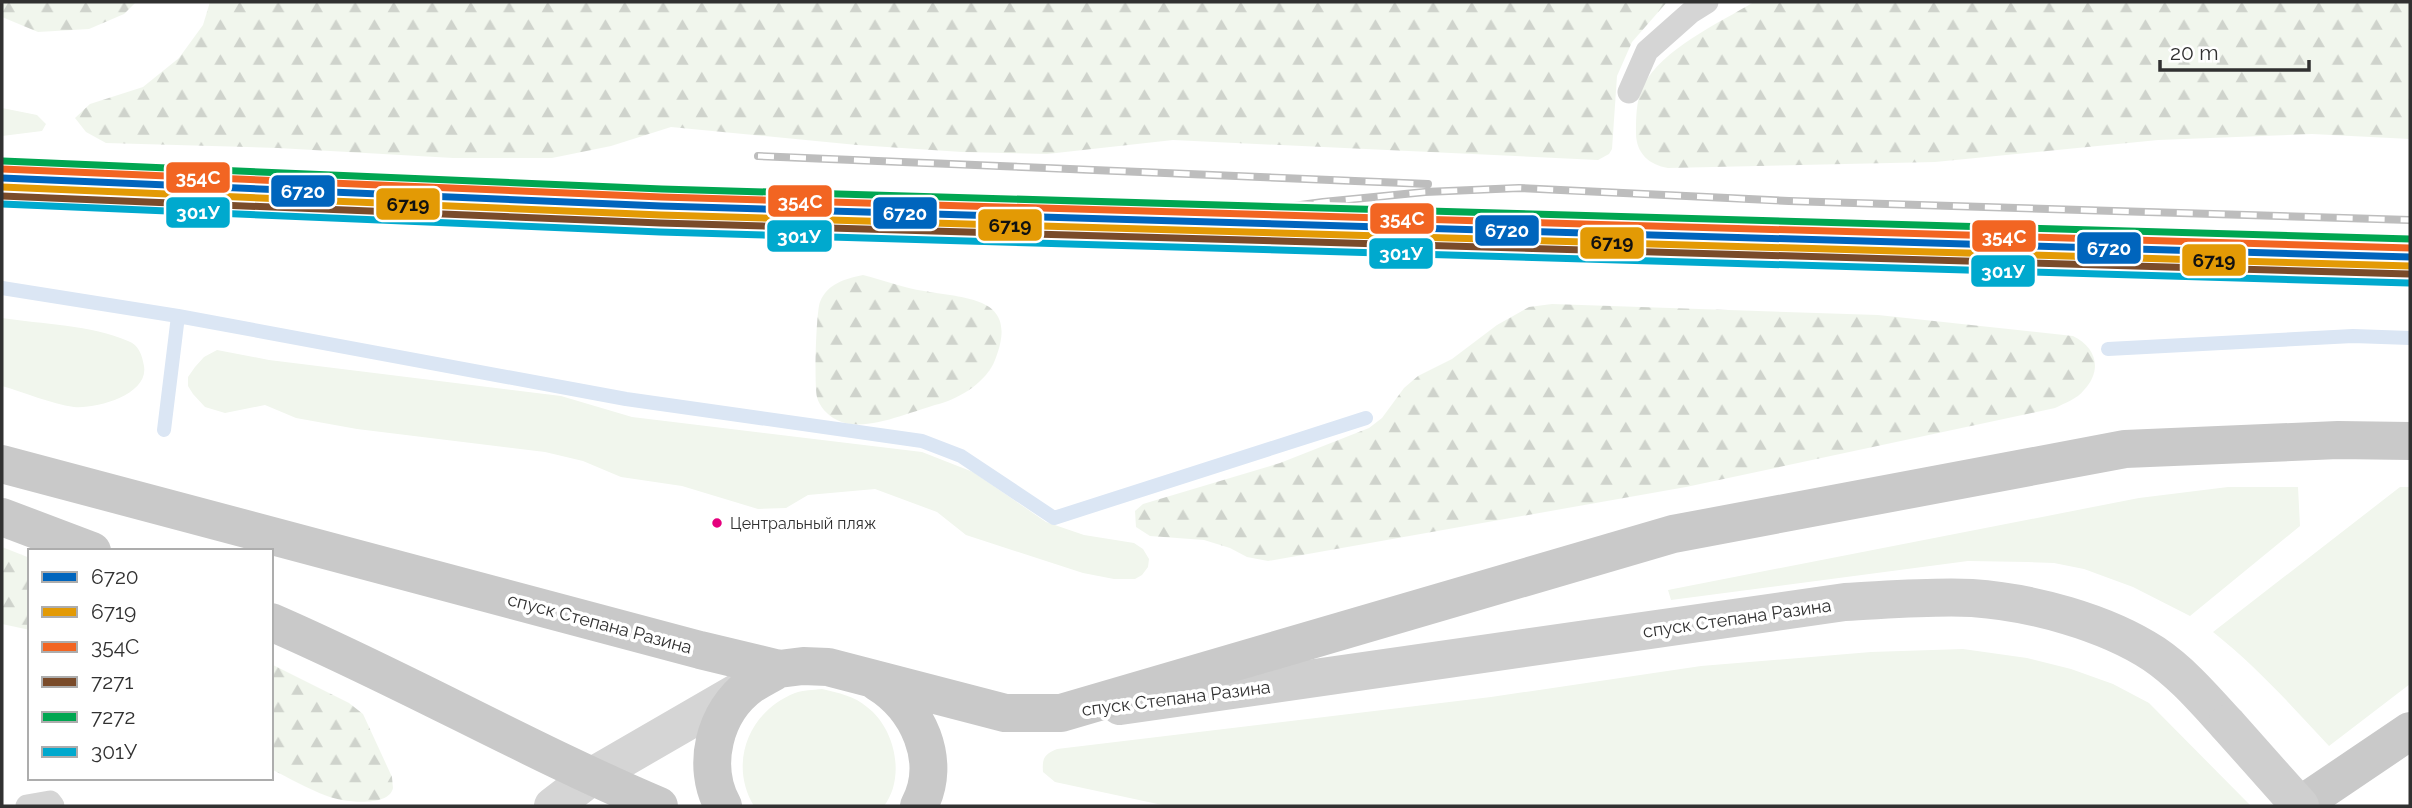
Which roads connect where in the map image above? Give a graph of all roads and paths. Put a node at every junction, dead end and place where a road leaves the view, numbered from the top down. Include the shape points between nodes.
1 (1707, 2) edge
2 (1629, 92) dead end
3 (2410, 442) edge
4 (2, 464) edge
5 (2, 517) edge
6 (87, 549) edge
7 (273, 623) edge
8 (765, 677) junction
9 (869, 677) junction
10 (1061, 713) junction
11 (2410, 731) edge
12 (591, 777) junction
13 (27, 806) edge
14 (52, 806) edge
15 (553, 806) edge
16 (659, 806) edge
17 (723, 806) edge
18 (919, 806) edge
19 (2300, 806) edge

1 - 2 lane via 1647,51
3 - 10 main road via 2338,440 2125,449 1673,534
4 - 8 main road, спуск Степана Разина via 686,646
5 - 6 main road
7 - 12 main road
8 - 9 main road, спуск Степана Разина via 803,666
8 - 12 street
8 - 17 main road via 732,705 719,724 712,772
9 - 10 main road, спуск Степана Разина via 1005,713
9 - 18 main road via 900,699 915,718 925,743 928,771
10 - 19 main road, спуск Степана Разина, bridge via 1192,698 1844,602 1973,598 2046,610 2102,626 2154,654 2187,680
11 - 19 main road
12 - 15 street
12 - 16 main road
13 - 14 lane via 50,802

